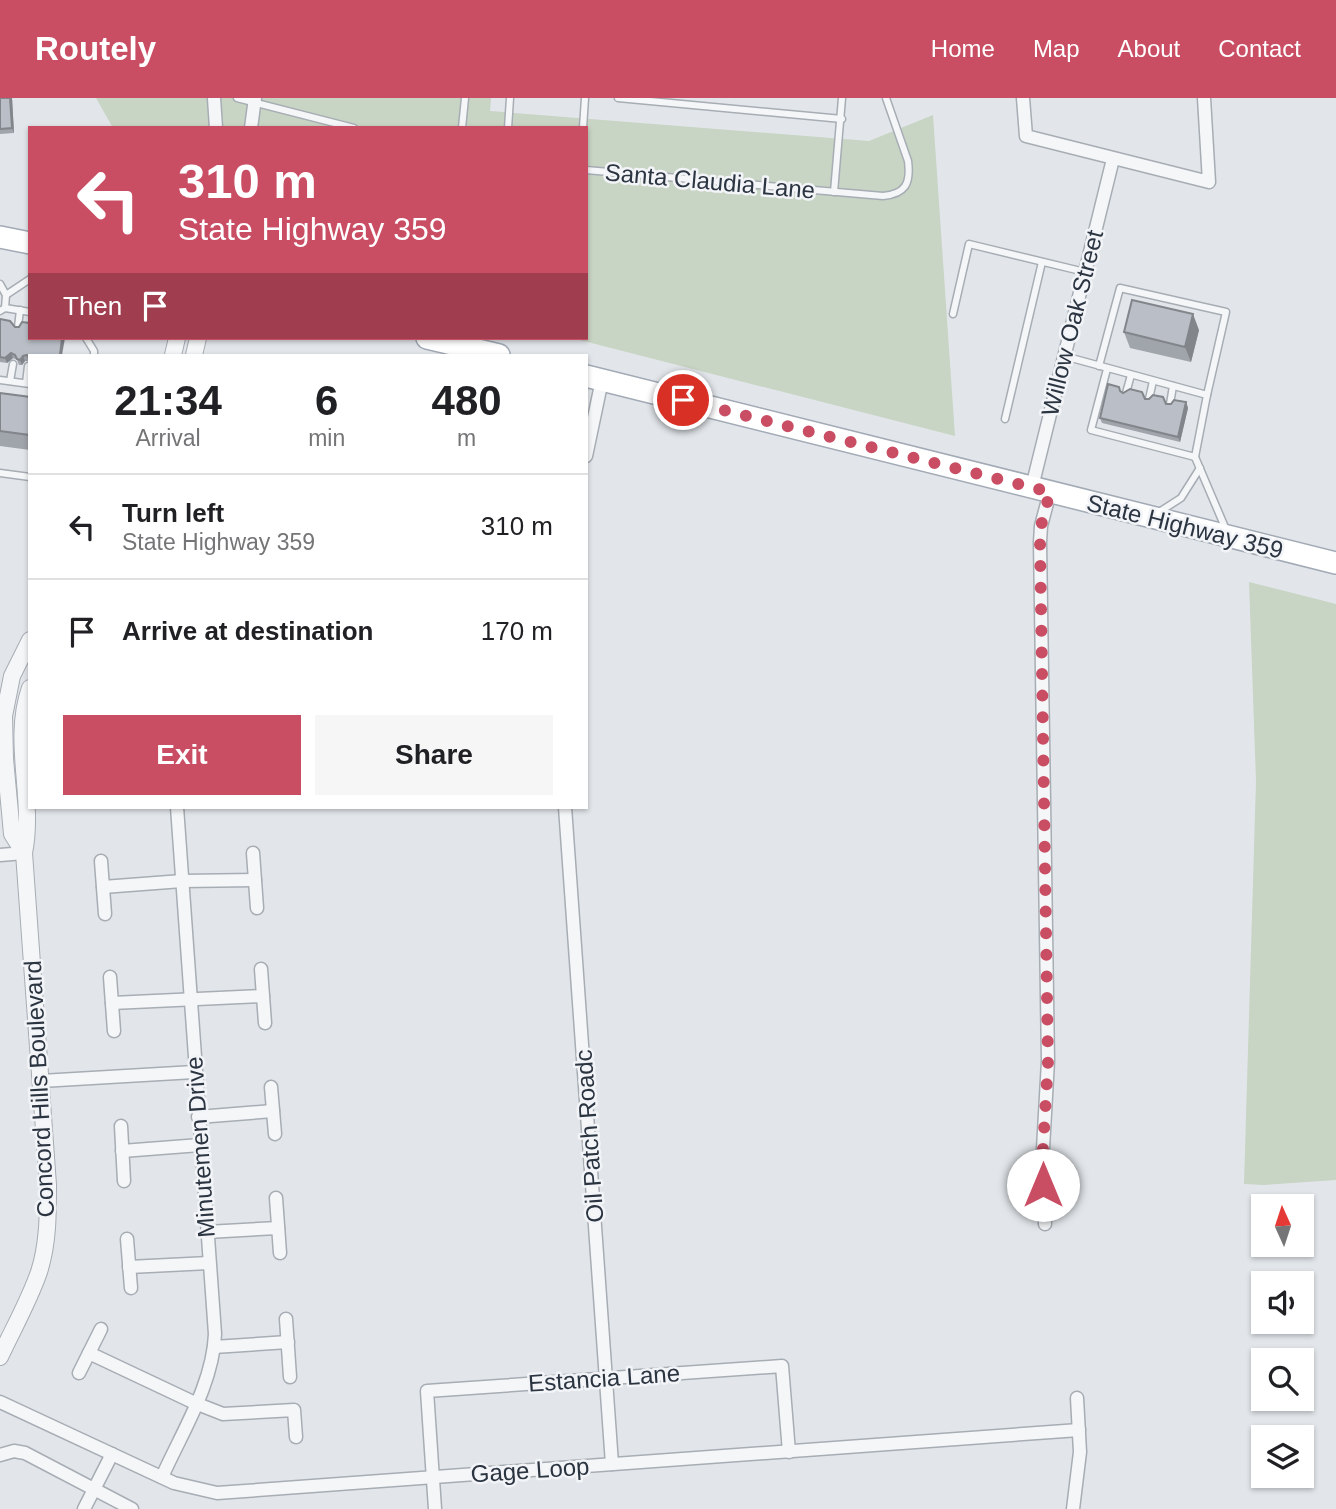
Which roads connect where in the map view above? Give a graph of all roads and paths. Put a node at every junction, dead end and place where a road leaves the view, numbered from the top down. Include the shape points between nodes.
1 (214, 98) edge
2 (237, 98) edge
3 (465, 98) edge
4 (510, 98) edge
5 (585, 98) edge
6 (618, 98) edge
7 (842, 98) edge
8 (886, 98) edge
9 (1023, 98) edge
10 (1204, 98) edge
11 (254, 100) edge
12 (842, 119) junction
13 (216, 126) edge
14 (251, 126) edge
15 (347, 126) edge
16 (462, 126) edge
17 (508, 126) edge
18 (583, 126) edge
19 (1113, 159) junction
20 (588, 170) edge
21 (834, 192) junction
22 (0, 237) edge
23 (28, 243) edge
24 (1042, 262) junction
25 (1085, 272) junction
26 (28, 280) edge
27 (0, 284) edge
28 (6, 295) junction
29 (2, 309) edge
30 (20, 310) junction
31 (28, 312) edge
32 (953, 314) dead end
33 (18, 327) edge
34 (435, 340) edge
35 (495, 354) edge
36 (1064, 356) junction
37 (13, 364) dead end
38 (28, 366) dead end
39 (1103, 368) junction
40 (1130, 375) junction
41 (594, 378) edge
42 (0, 380) edge
43 (10, 381) junction
44 (1153, 381) junction
45 (28, 384) edge
46 (1173, 386) junction
47 (1126, 393) edge
48 (1207, 395) junction
49 (1149, 399) edge
50 (1170, 404) edge
51 (1005, 419) dead end
52 (1119, 428) edge
53 (1142, 433) edge
54 (588, 436) edge
55 (1117, 437) junction
56 (1163, 438) edge
57 (1140, 443) junction
58 (1161, 448) junction
59 (1195, 457) junction
60 (1200, 468) junction
61 (0, 473) edge
62 (28, 477) edge
63 (1041, 489) junction
64 (1151, 517) junction
65 (1229, 537) junction
66 (1336, 563) edge
67 (28, 644) edge
68 (27, 696) edge
69 (3, 699) edge
70 (177, 809) edge
71 (565, 809) edge
72 (24, 853) junction
73 (253, 853) dead end
74 (0, 855) edge
75 (101, 861) dead end
76 (255, 880) junction
77 (182, 881) junction
78 (103, 887) junction
79 (257, 908) dead end
80 (105, 914) dead end
81 (261, 969) dead end
82 (110, 977) dead end
83 (263, 996) junction
84 (190, 1000) junction
85 (112, 1003) junction
86 (265, 1023) dead end
87 (114, 1031) dead end
88 (194, 1072) junction
89 (41, 1081) junction
90 (271, 1087) dead end
91 (274, 1111) junction
92 (198, 1117) junction
93 (121, 1126) dead end
94 (275, 1134) dead end
95 (200, 1145) junction
96 (122, 1152) junction
97 (124, 1181) dead end
98 (276, 1198) dead end
99 (1045, 1224) dead end
100 (278, 1228) junction
101 (207, 1232) junction
102 (127, 1239) dead end
103 (280, 1253) dead end
104 (209, 1263) junction
105 (129, 1267) junction
106 (131, 1288) dead end
107 (286, 1320) dead end
108 (101, 1329) dead end
109 (288, 1342) junction
110 (214, 1347) junction
111 (89, 1353) junction
112 (0, 1357) edge
113 (79, 1373) dead end
114 (290, 1377) dead end
115 (606, 1378) junction
116 (1077, 1398) dead end
117 (0, 1402) edge
118 (195, 1404) junction
119 (1079, 1430) junction
120 (296, 1437) dead end
121 (789, 1451) junction
122 (112, 1454) junction
123 (0, 1455) edge
124 (612, 1464) junction
125 (162, 1477) junction
126 (433, 1477) junction
127 (94, 1488) junction
128 (84, 1509) edge
129 (132, 1509) edge
130 (435, 1509) edge
131 (1073, 1509) edge

1 - 13 street
2 - 11 lane
3 - 16 lane
4 - 17 lane
5 - 18 lane
6 - 12 lane
7 - 12 lane
8 - 21 lane, Santa Claudia Lane via 908,161 904,188 896,195 883,196
9 - 19 street via 1026,136
10 - 19 street via 1209,182
11 - 14 street
11 - 15 lane
12 - 21 lane
19 - 25 street, Willow Oak Street
20 - 21 lane, Santa Claudia Lane
22 - 23 main road
24 - 25 lane
24 - 32 lane via 970,244
24 - 51 lane
25 - 36 street, Willow Oak Street
26 - 28 lane
27 - 28 lane
28 - 29 lane
29 - 30 lane
30 - 31 lane
30 - 33 lane
34 - 35 main road
36 - 39 lane
36 - 63 street, Willow Oak Street
37 - 43 lane
38 - 45 lane
39 - 40 lane
39 - 48 lane via 1120,288 1226,312
39 - 55 lane via 1091,430
40 - 44 lane
40 - 47 lane
41 - 54 street
41 - 63 main road, State Highway 359
42 - 43 lane
43 - 45 lane
44 - 46 lane
44 - 49 lane
46 - 48 lane
46 - 50 lane
48 - 59 lane
52 - 55 lane
53 - 57 lane
55 - 57 lane
56 - 58 lane
57 - 58 lane
58 - 59 lane
59 - 60 lane
60 - 64 lane via 1181,498
60 - 65 lane
61 - 62 lane
63 - 64 main road, State Highway 359
63 - 99 street, Willow Oak Street via 1048,1062 1042,1166
64 - 65 main road, State Highway 359
65 - 66 main road, State Highway 359
67 - 69 street, Concord Hills Boulevard
68 - 69 street
68 - 72 street, Concord Hills Boulevard via 22,725 28,832
69 - 72 street, Concord Hills Boulevard via 12,834
70 - 77 street, Minutemen Drive
71 - 115 street, Oil Patch Roadc
72 - 74 street
72 - 89 street, Concord Hills Boulevard
73 - 76 street
75 - 78 street
76 - 77 street
76 - 79 street
77 - 78 street
77 - 84 street, Minutemen Drive
78 - 80 street
81 - 83 street
82 - 85 street
83 - 84 street
83 - 86 street
84 - 85 street
84 - 88 street, Minutemen Drive
85 - 87 street
88 - 89 street
88 - 92 street, Minutemen Drive
89 - 112 street, Concord Hills Boulevard via 48,1185 45,1246 38,1274
90 - 91 street
91 - 92 street
91 - 94 street
92 - 95 street, Minutemen Drive
93 - 96 street
95 - 96 street
95 - 101 street, Minutemen Drive
96 - 97 street
98 - 100 street
100 - 101 street
100 - 103 street
101 - 104 street, Minutemen Drive
102 - 105 street
104 - 105 street
104 - 110 street, Minutemen Drive
105 - 106 street
107 - 109 street
108 - 111 street
109 - 110 street
109 - 114 street
110 - 118 street, Minutemen Drive
111 - 113 street
111 - 118 street
115 - 121 street, Estancia Lane via 782,1366
115 - 124 street, Oil Patch Roadc
115 - 126 street, Estancia Lane via 428,1391
116 - 119 street
117 - 122 street, Gage Loop
118 - 120 street via 223,1413 293,1410
118 - 125 street, Minutemen Drive
119 - 121 street, Gage Loop
119 - 131 street
121 - 124 street, Gage Loop
122 - 125 street, Gage Loop
122 - 127 street
123 - 127 street via 25,1453
124 - 126 street, Gage Loop
125 - 126 street, Gage Loop via 217,1493
126 - 130 street
127 - 128 street
127 - 129 street

